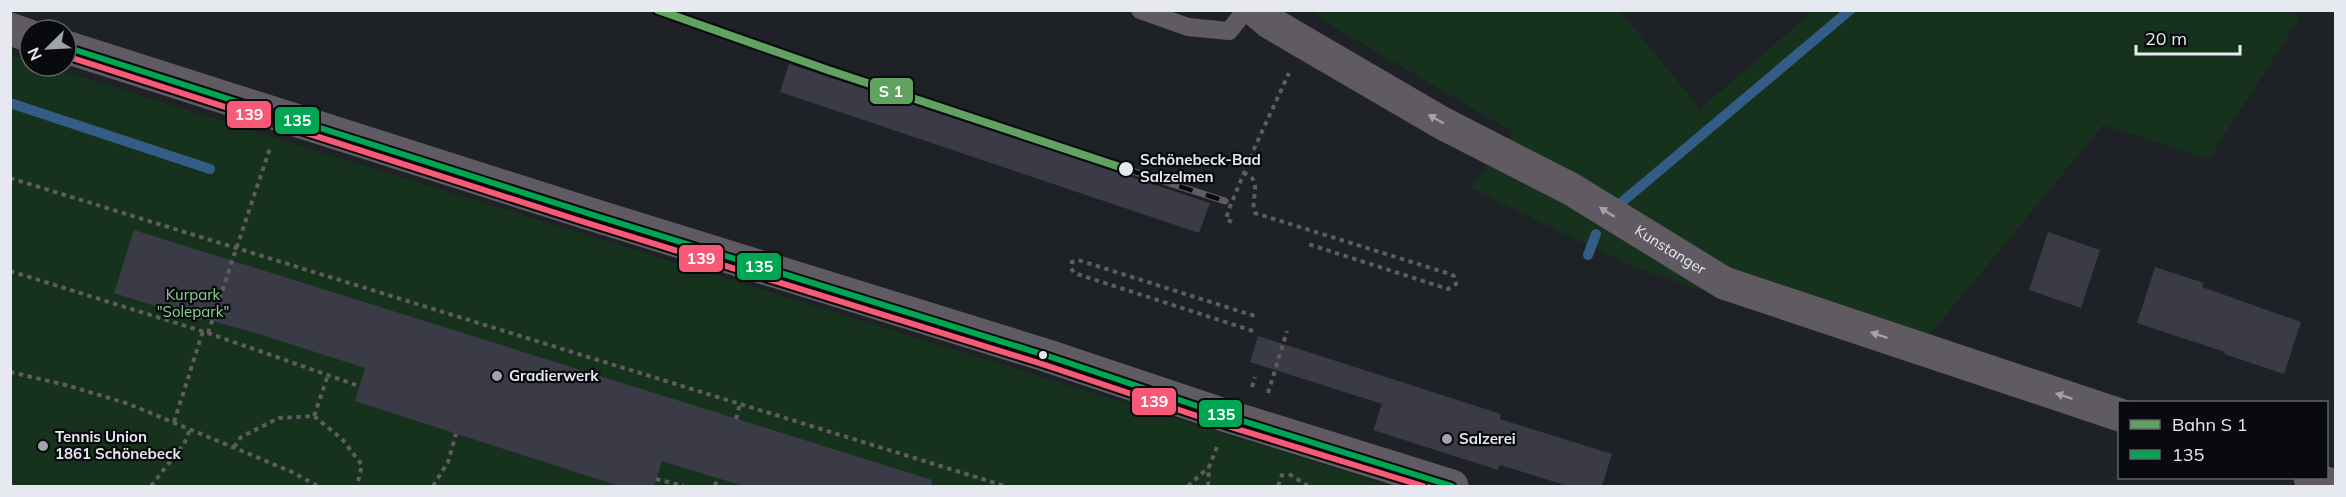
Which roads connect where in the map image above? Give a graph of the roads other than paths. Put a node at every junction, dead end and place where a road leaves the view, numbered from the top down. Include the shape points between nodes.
1 (1140, 10) edge
2 (1246, 10) edge
3 (1255, 10) edge
4 (78, 51) edge
5 (2118, 414) edge
6 (2316, 479) edge
7 (1452, 486) edge
8 (2336, 486) edge

1 - 2 lane via 1188,27 1229,31
5 -> 3 street, Kunstanger via 1724,283 1571,189 1442,123 1269,22
4 - 7 street
6 - 8 street

